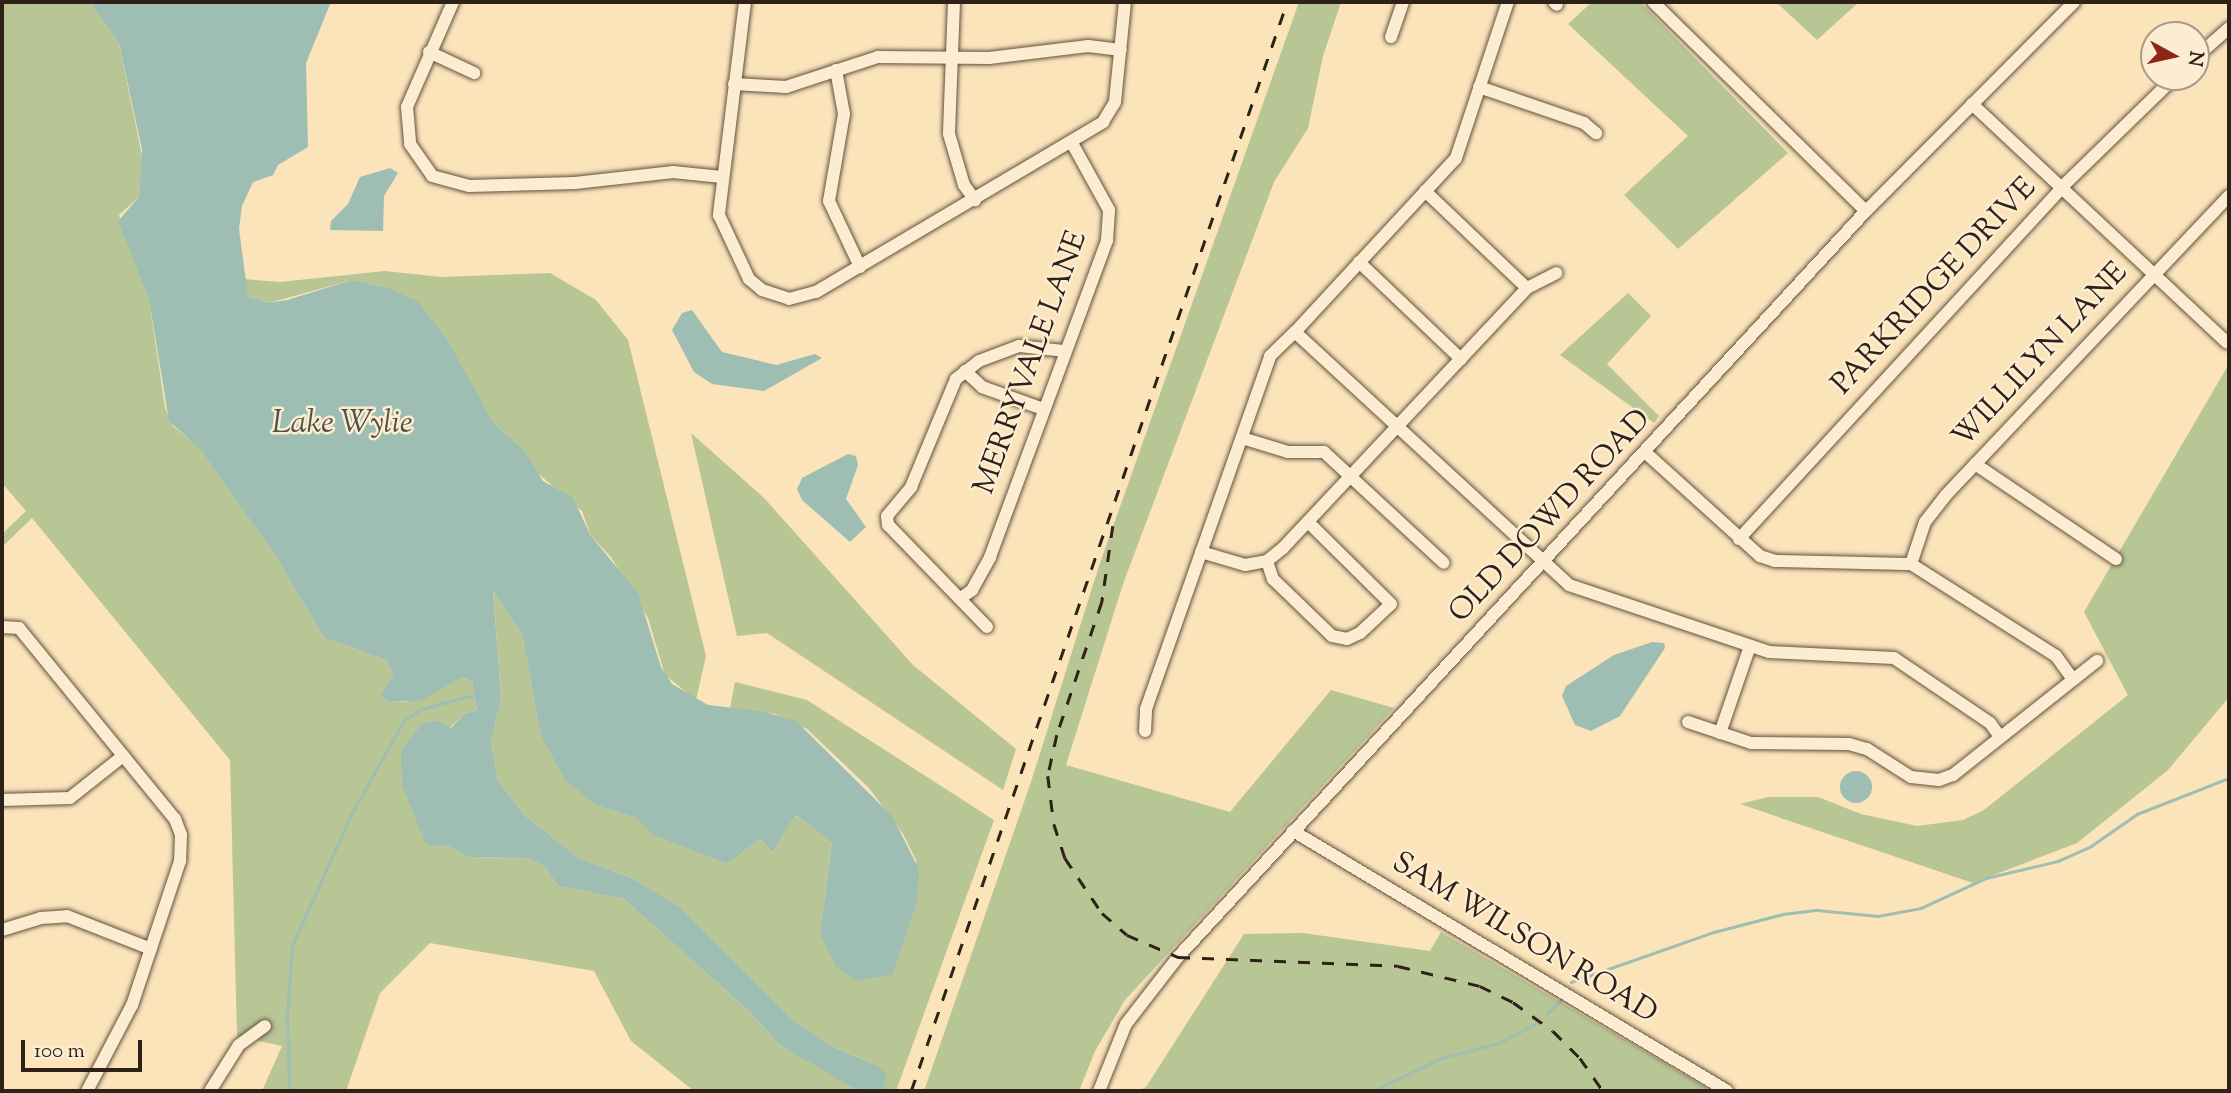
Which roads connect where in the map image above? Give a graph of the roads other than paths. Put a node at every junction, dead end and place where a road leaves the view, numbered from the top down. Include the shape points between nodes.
1 (453, 2) edge
2 (745, 2) edge
3 (954, 2) edge
4 (1125, 2) edge
5 (1403, 2) edge
6 (1653, 2) edge
7 (2074, 2) edge
8 (1504, 3) edge
9 (2229, 28) edge
10 (1391, 37) dead end
11 (2210, 45) edge
12 (1121, 50) junction
13 (429, 52) junction
14 (953, 58) junction
15 (836, 69) junction
16 (474, 73) dead end
17 (734, 84) junction
18 (1479, 87) junction
19 (2161, 91) edge
20 (1972, 104) junction
21 (1597, 133) dead end
22 (1072, 144) junction
23 (722, 177) junction
24 (2061, 188) junction
25 (1425, 191) junction
26 (2229, 196) edge
27 (975, 200) junction
28 (1866, 211) junction
29 (1359, 262) junction
30 (860, 267) junction
31 (1556, 273) dead end
32 (2153, 274) junction
33 (1527, 288) junction
34 (1295, 332) junction
35 (2227, 344) dead end
36 (1063, 351) junction
37 (1461, 359) junction
38 (965, 371) junction
39 (1043, 409) junction
40 (1396, 429) junction
41 (1242, 438) junction
42 (1646, 453) junction
43 (1975, 464) junction
44 (1351, 476) junction
45 (1308, 522) junction
46 (1739, 539) junction
47 (1202, 552) junction
48 (2116, 559) dead end
49 (1267, 561) junction
50 (1444, 563) dead end
51 (1542, 564) junction
52 (1911, 564) junction
53 (961, 598) junction
54 (2, 627) edge
55 (987, 627) dead end
56 (1750, 646) junction
57 (2097, 661) dead end
58 (2073, 679) junction
59 (1688, 722) dead end
60 (1145, 731) dead end
61 (1720, 733) junction
62 (2000, 737) junction
63 (123, 756) junction
64 (2, 800) edge
65 (1293, 831) junction
66 (2, 930) edge
67 (151, 949) junction
68 (265, 1026) dead end
69 (87, 1091) edge
70 (210, 1091) edge
71 (1099, 1091) edge
72 (1727, 1091) edge

1 - 13 street
2 - 17 street
3 - 14 street
4 - 12 street
5 - 10 street
6 - 28 street
7 - 20 street, OLD DOWD ROAD
8 - 18 street
9 - 11 street
12 - 14 street via 1088,46
12 - 22 street via 1112,110 1097,128
13 - 16 street
13 - 23 street via 409,98 408,131 419,163 441,181 470,186 575,183 673,172
14 - 15 street via 878,57
14 - 27 street via 949,134 964,185
15 - 17 street via 786,87
15 - 30 street via 844,114 829,201
17 - 23 street
18 - 21 street via 1584,123
18 - 25 street via 1456,158
19 - 24 street, PARKRIDGE DRIVE
20 - 24 street
20 - 28 street, OLD DOWD ROAD
22 - 27 street
22 - 36 street, MERRYVALE LANE via 1099,189 1111,223
23 - 30 street via 722,224 743,271 762,290 789,299 806,296
24 - 32 street
24 - 46 street, PARKRIDGE DRIVE
25 - 29 street
25 - 33 street
26 - 32 street, WILLILYN LANE
27 - 30 street
28 - 42 street, OLD DOWD ROAD
29 - 34 street
29 - 37 street
31 - 33 street
32 - 35 street
32 - 43 street, WILLILYN LANE
33 - 37 street
34 - 40 street
34 - 41 street via 1270,356
36 - 38 street via 1019,346
36 - 39 street, MERRYVALE LANE
37 - 40 street
38 - 39 street via 982,387
38 - 53 street via 947,391 911,487 887,516 888,526
39 - 53 street, MERRYVALE LANE via 982,575
40 - 44 street
40 - 51 street
41 - 44 street via 1287,452 1324,452
41 - 47 street
42 - 46 street
42 - 51 street, OLD DOWD ROAD
43 - 48 street
43 - 52 street, WILLILYN LANE via 1925,522
44 - 45 street
44 - 50 street
45 - 49 street
45 - 49 street via 1391,604 1346,639 1332,636 1273,579
46 - 52 street via 1760,556 1775,561
47 - 49 street via 1245,565
47 - 60 street via 1146,709
51 - 56 street via 1569,584
51 - 65 street, OLD DOWD ROAD
52 - 58 street via 2056,656
53 - 55 street
54 - 63 street via 19,628
56 - 61 street
56 - 62 street via 1779,653 1894,658 1990,723
57 - 58 street
58 - 62 street
59 - 61 street
61 - 62 street via 1751,743 1849,744 1926,781 1953,775
63 - 64 street via 70,798
63 - 67 street via 175,819 183,843
65 - 71 street, OLD DOWD ROAD via 1140,1003 1119,1039
65 - 72 street, SAM WILSON ROAD
66 - 67 street via 41,918 67,916
67 - 69 street via 125,1022
68 - 70 street via 239,1045

